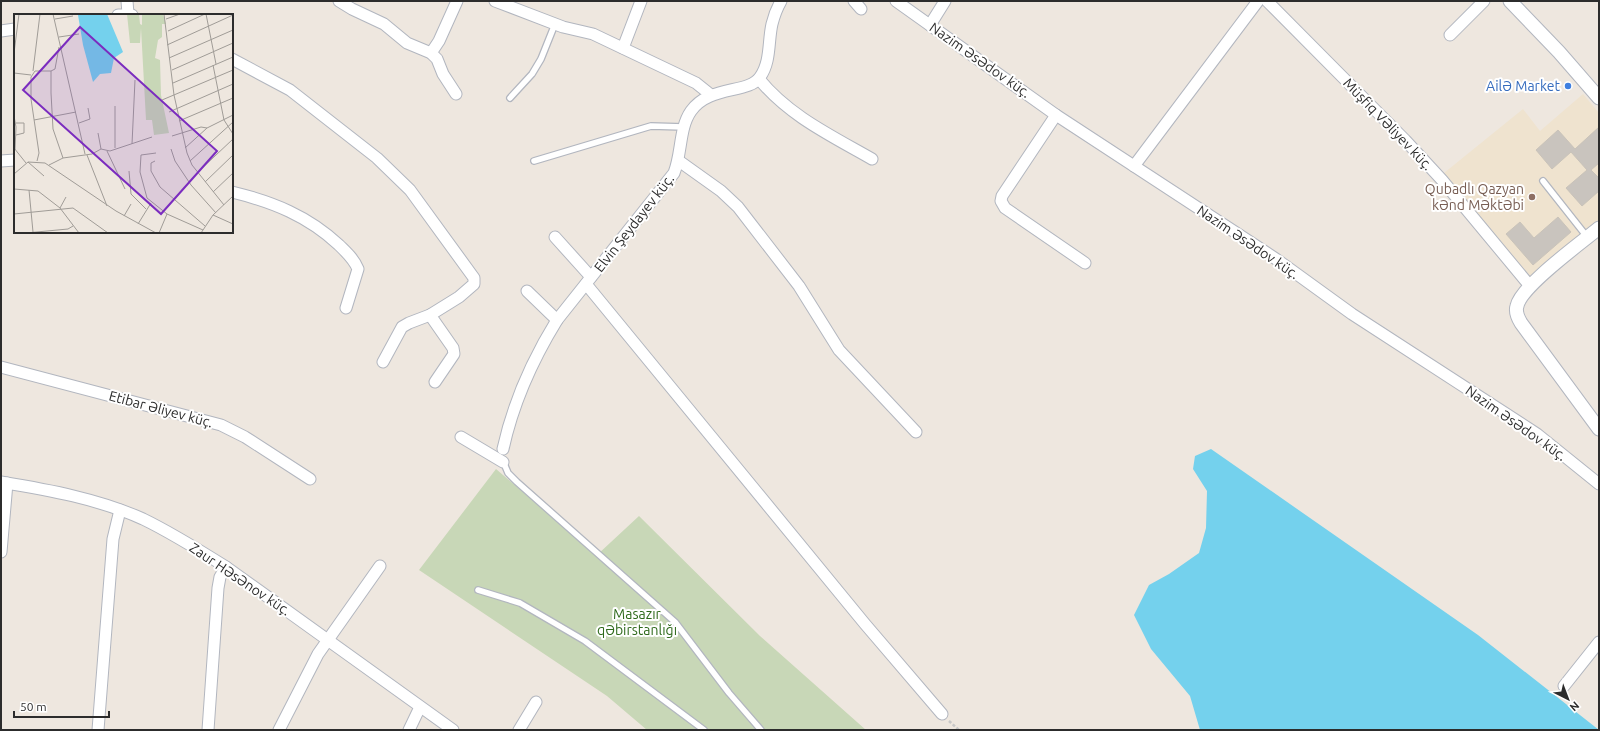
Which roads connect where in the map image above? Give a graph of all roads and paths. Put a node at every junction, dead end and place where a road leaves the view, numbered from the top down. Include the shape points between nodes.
1 (127, 1) edge
2 (339, 1) edge
3 (457, 1) edge
4 (495, 1) edge
5 (641, 1) edge
6 (781, 1) edge
7 (896, 1) edge
8 (945, 1) edge
9 (1258, 1) edge
10 (1267, 1) edge
11 (1484, 1) edge
12 (1510, 1) edge
13 (126, 14) edge
14 (555, 24) junction
15 (930, 25) junction
16 (14, 29) edge
17 (1, 31) edge
18 (1450, 35) dead end
19 (623, 48) junction
20 (430, 53) junction
21 (233, 60) edge
22 (759, 79) junction
23 (456, 94) dead end
24 (711, 95) junction
25 (510, 98) dead end
26 (1599, 98) edge
27 (1056, 115) junction
28 (684, 127) junction
29 (872, 159) dead end
30 (14, 160) edge
31 (1, 161) edge
32 (534, 161) dead end
33 (678, 161) junction
34 (1134, 166) junction
35 (1543, 181) dead end
36 (233, 192) edge
37 (1599, 228) edge
38 (556, 236) dead end
39 (1588, 238) junction
40 (1085, 263) dead end
41 (588, 281) junction
42 (1530, 286) junction
43 (527, 290) dead end
44 (346, 308) dead end
45 (430, 315) junction
46 (557, 320) junction
47 (383, 362) dead end
48 (1, 367) edge
49 (436, 382) dead end
50 (1599, 429) edge
51 (916, 432) dead end
52 (461, 437) dead end
53 (503, 449) joint
54 (503, 462) junction
55 (310, 479) dead end
56 (4, 482) edge
57 (1599, 484) edge
58 (120, 510) junction
59 (1, 552) edge
60 (380, 566) dead end
61 (226, 567) junction
62 (478, 590) dead end
63 (327, 640) junction
64 (1599, 642) edge
65 (1564, 686) dead end
66 (536, 702) dead end
67 (420, 707) junction
68 (942, 714) dead end
69 (98, 730) edge
70 (208, 730) edge
71 (279, 730) edge
72 (409, 730) edge
73 (453, 730) edge
74 (519, 730) edge
75 (704, 730) edge
76 (762, 730) edge

1 - 13 street
2 - 20 street via 352,10 384,24 407,43
3 - 20 street via 439,41
4 - 14 street
5 - 19 street
6 - 22 street via 772,24 768,57
7 - 15 street, Nazim Əsədov küç.
8 - 15 street
9 - 34 street
10 - 42 street, Müşfiq Vəliyev küç. via 1442,180
11 - 18 street
12 - 26 street
14 - 19 street via 593,34
14 - 25 lane via 532,74
15 - 27 street, Nazim Əsədov küç.
16 - 17 street
19 - 24 street via 696,83
20 - 23 street via 437,59
21 - 45 street via 306,101 377,158 410,190 474,278 474,284 469,289
22 - 24 street, Elvin Şeydayev küç. via 751,85
22 - 29 street via 771,94 802,118
24 - 28 street, Elvin Şeydayev küç. via 691,110
27 - 34 street, Nazim Əsədov küç.
27 - 40 street via 1001,201 1005,208
28 - 32 lane via 651,126
28 - 33 street, Elvin Şeydayev küç.
30 - 31 street
33 - 41 street, Elvin Şeydayev küç. via 667,183
33 - 51 street via 738,207 799,286 839,350
34 - 57 street, Nazim Əsədov küç. via 1276,259 1352,314 1537,434
35 - 39 lane
36 - 44 street via 254,197 314,224 355,260 358,269
37 - 39 street
38 - 41 street
39 - 42 street
41 - 46 street, Elvin Şeydayev küç.
41 - 68 street via 865,624
42 - 50 street via 1517,304 1518,317
43 - 46 street
45 - 47 street via 402,327
45 - 49 street via 453,348 454,354
46 - 53 street, Elvin Şeydayev küç. via 525,380
48 - 55 street, Etibar Əliyev küç. via 221,425
52 - 54 street
53 - 54 lane
54 - 76 lane via 508,473 517,482 675,622 729,693
56 - 58 street, Zaur Həsənov küç. via 81,498
56 - 59 street
58 - 61 street, Zaur Həsənov küç. via 163,530
58 - 69 street via 114,539
60 - 63 street
61 - 63 street, Zaur Həsənov küç.
61 - 70 street via 220,577 218,588
62 - 75 lane via 520,603 585,640
63 - 67 street, Zaur Həsənov küç.
63 - 71 street
64 - 65 street
66 - 74 street
67 - 72 street
67 - 73 street, Zaur Həsənov küç.

